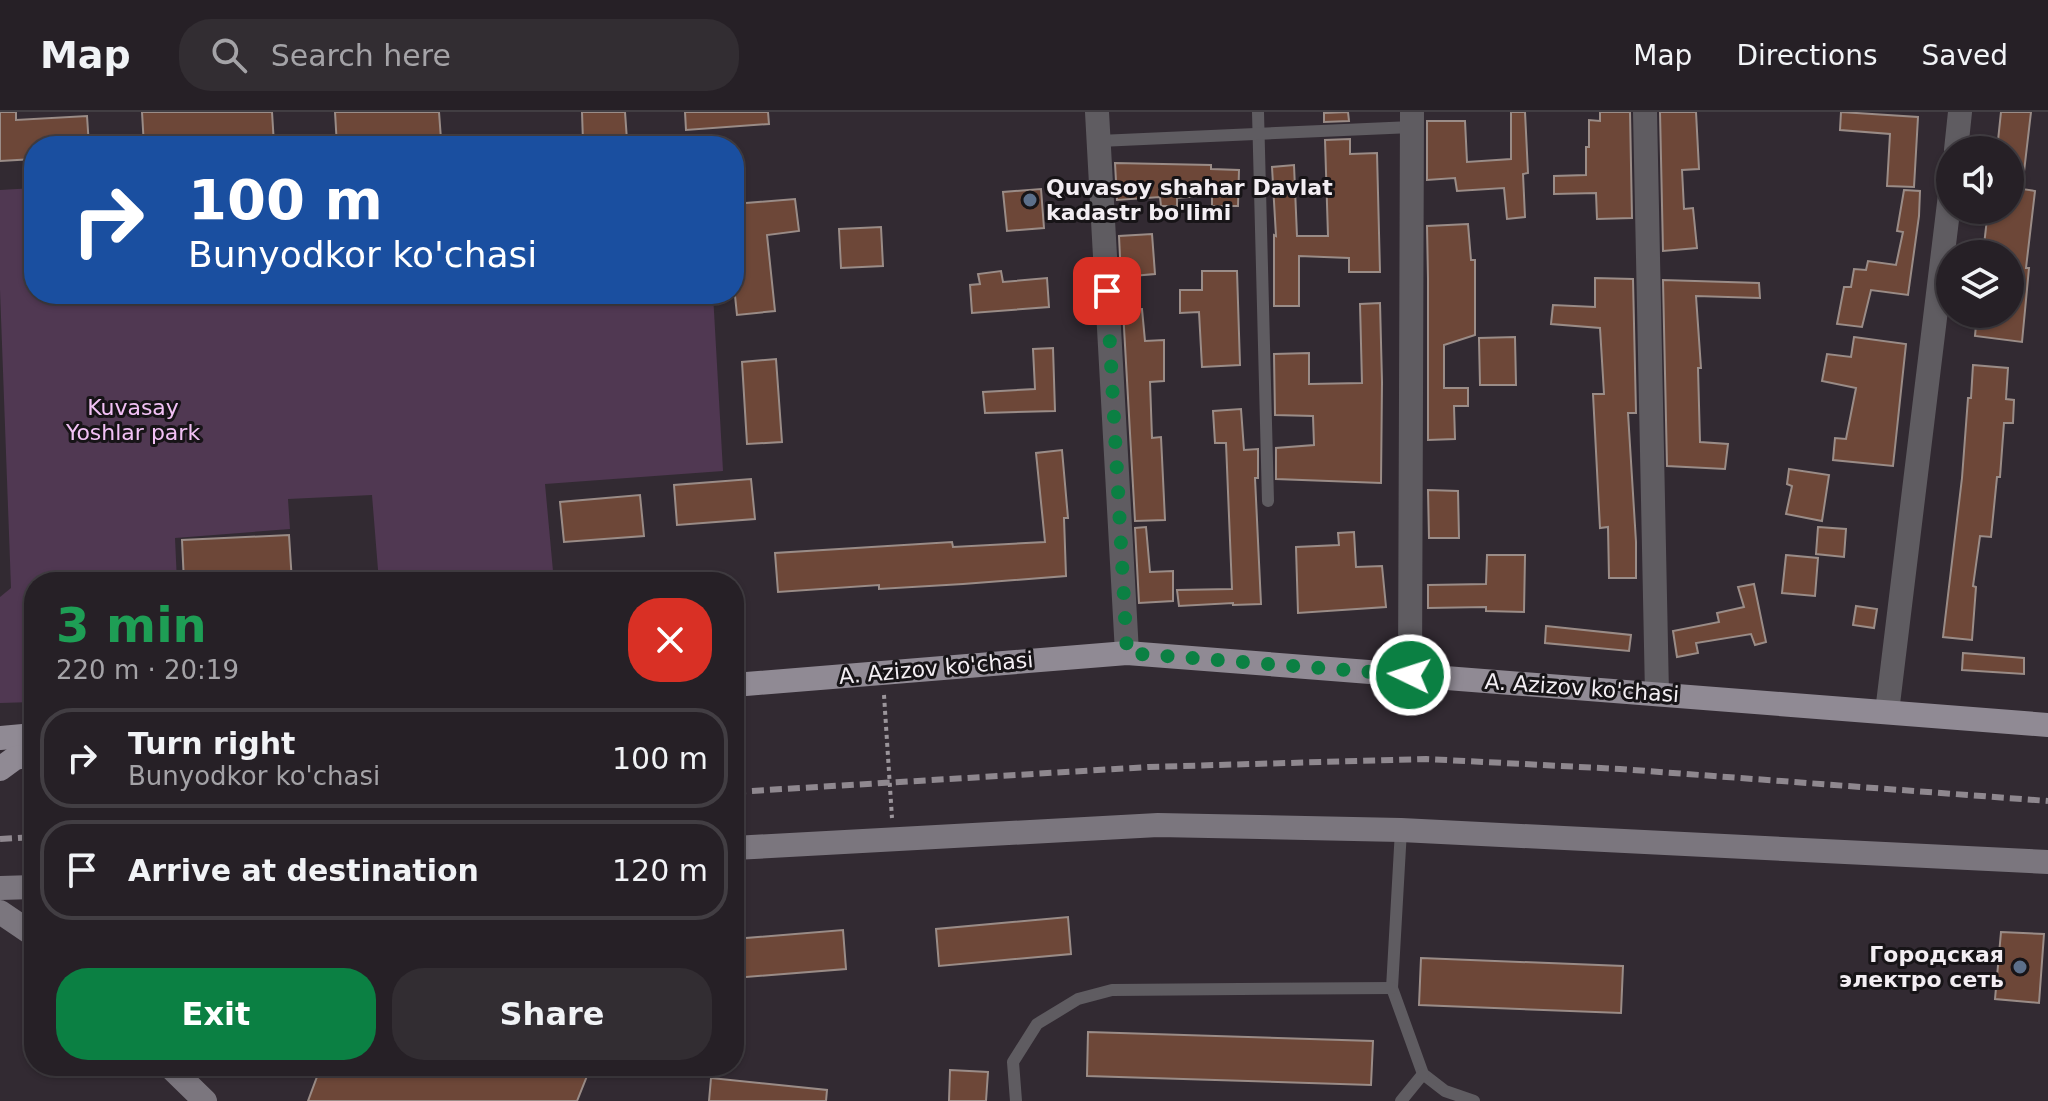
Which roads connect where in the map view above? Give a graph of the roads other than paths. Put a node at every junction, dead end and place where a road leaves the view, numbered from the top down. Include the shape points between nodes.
1 (1097, 112) edge
2 (1258, 112) edge
3 (1645, 112) edge
4 (1960, 112) edge
5 (1412, 119) edge
6 (1257, 133) junction
7 (1957, 136) edge
8 (1099, 141) junction
9 (1946, 224) edge
10 (1268, 501) dead end
11 (1127, 653) junction
12 (1410, 675) junction
13 (744, 684) edge
14 (1657, 694) junction
15 (1887, 712) junction
16 (2048, 725) edge
17 (24, 736) edge
18 (0, 738) edge
19 (24, 757) edge
20 (0, 769) edge
21 (1401, 830) junction
22 (744, 848) edge
23 (2048, 862) edge
24 (24, 887) edge
25 (0, 888) edge
26 (0, 912) edge
27 (24, 928) edge
28 (1392, 988) junction
29 (1423, 1074) junction
30 (179, 1076) edge
31 (205, 1101) edge
32 (1016, 1101) edge
33 (1401, 1101) edge
34 (1474, 1101) edge

1 - 8 street
2 - 6 lane
3 - 14 street
4 - 7 street
5 - 6 lane
5 - 12 street
6 - 8 lane
6 - 10 lane
8 - 11 street
9 - 15 street
11 - 12 main road, A. Azizov ko'chasi
11 - 13 main road, A. Azizov ko'chasi
12 - 14 main road, A. Azizov ko'chasi
14 - 15 main road, A. Azizov ko'chasi
15 - 16 main road, A. Azizov ko'chasi
17 - 18 main road
19 - 20 main road
21 - 22 street via 1158,825
21 - 23 street
21 - 28 lane
24 - 25 street
26 - 27 street
28 - 29 lane
28 - 32 lane via 1112,990 1078,999 1037,1024 1013,1062
29 - 33 lane
29 - 34 lane via 1445,1091
30 - 31 street

